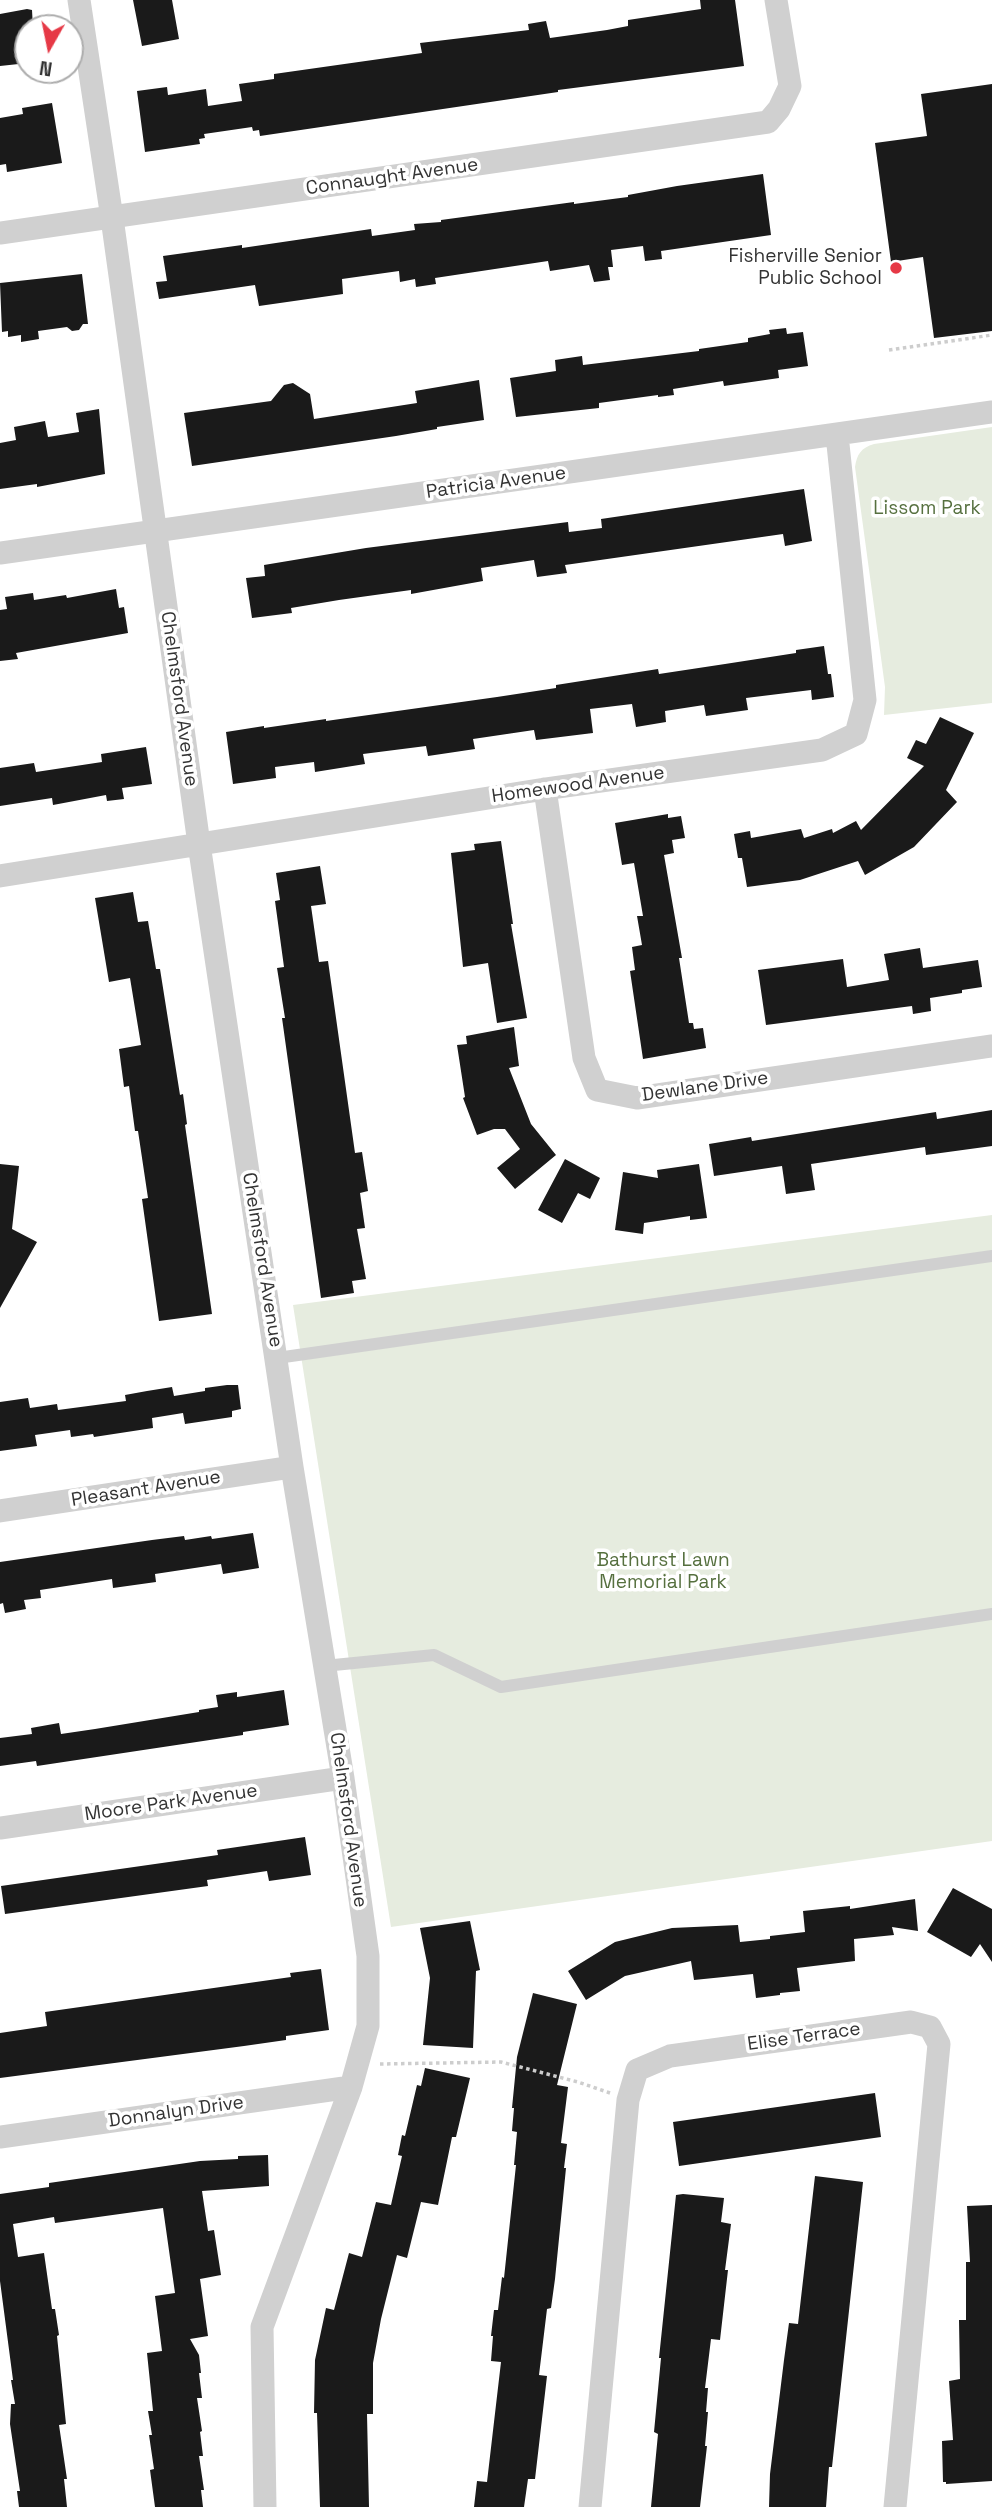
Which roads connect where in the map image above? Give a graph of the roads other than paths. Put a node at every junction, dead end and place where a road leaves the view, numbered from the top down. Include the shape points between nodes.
1 (79, 0) edge
2 (776, 0) edge
3 (112, 218) junction
4 (0, 233) edge
5 (992, 412) edge
6 (837, 435) junction
7 (157, 530) junction
8 (0, 553) edge
9 (545, 789) junction
10 (199, 844) junction
11 (0, 876) edge
12 (992, 1046) edge
13 (992, 1256) edge
14 (277, 1358) junction
15 (292, 1467) junction
16 (0, 1511) edge
17 (992, 1614) edge
18 (324, 1666) junction
19 (343, 1778) junction
20 (0, 1828) edge
21 (354, 2076) junction
22 (0, 2137) edge
23 (265, 2507) edge
24 (590, 2507) edge
25 (895, 2507) edge

1 - 3 street, Chelmsford Avenue
2 - 3 street, Connaught Avenue via 790,86 768,122
3 - 4 street, Connaught Avenue
3 - 7 street, Chelmsford Avenue
5 - 6 street, Patricia Avenue
6 - 7 street, Patricia Avenue
6 - 9 street, Homewood Avenue via 865,699 856,734 822,750
7 - 8 street, Patricia Avenue
7 - 10 street, Chelmsford Avenue
9 - 10 street, Homewood Avenue
9 - 12 street, Dewlane Drive via 584,1059 597,1090 637,1098
10 - 11 street, Homewood Avenue
10 - 14 street, Chelmsford Avenue
13 - 14 lane
14 - 15 street, Chelmsford Avenue
15 - 16 street, Pleasant Avenue
15 - 18 street, Chelmsford Avenue
17 - 18 lane via 501,1687 434,1655
18 - 19 street, Chelmsford Avenue
19 - 20 street, Moore Park Avenue
19 - 21 street, Chelmsford Avenue via 368,1956 368,2026
21 - 22 street, Donnalyn Drive
21 - 23 street, Chelmsford Avenue via 262,2328
24 - 25 street, Elise Terrace via 628,2100 637,2070 670,2056 911,2022 930,2027 939,2044

